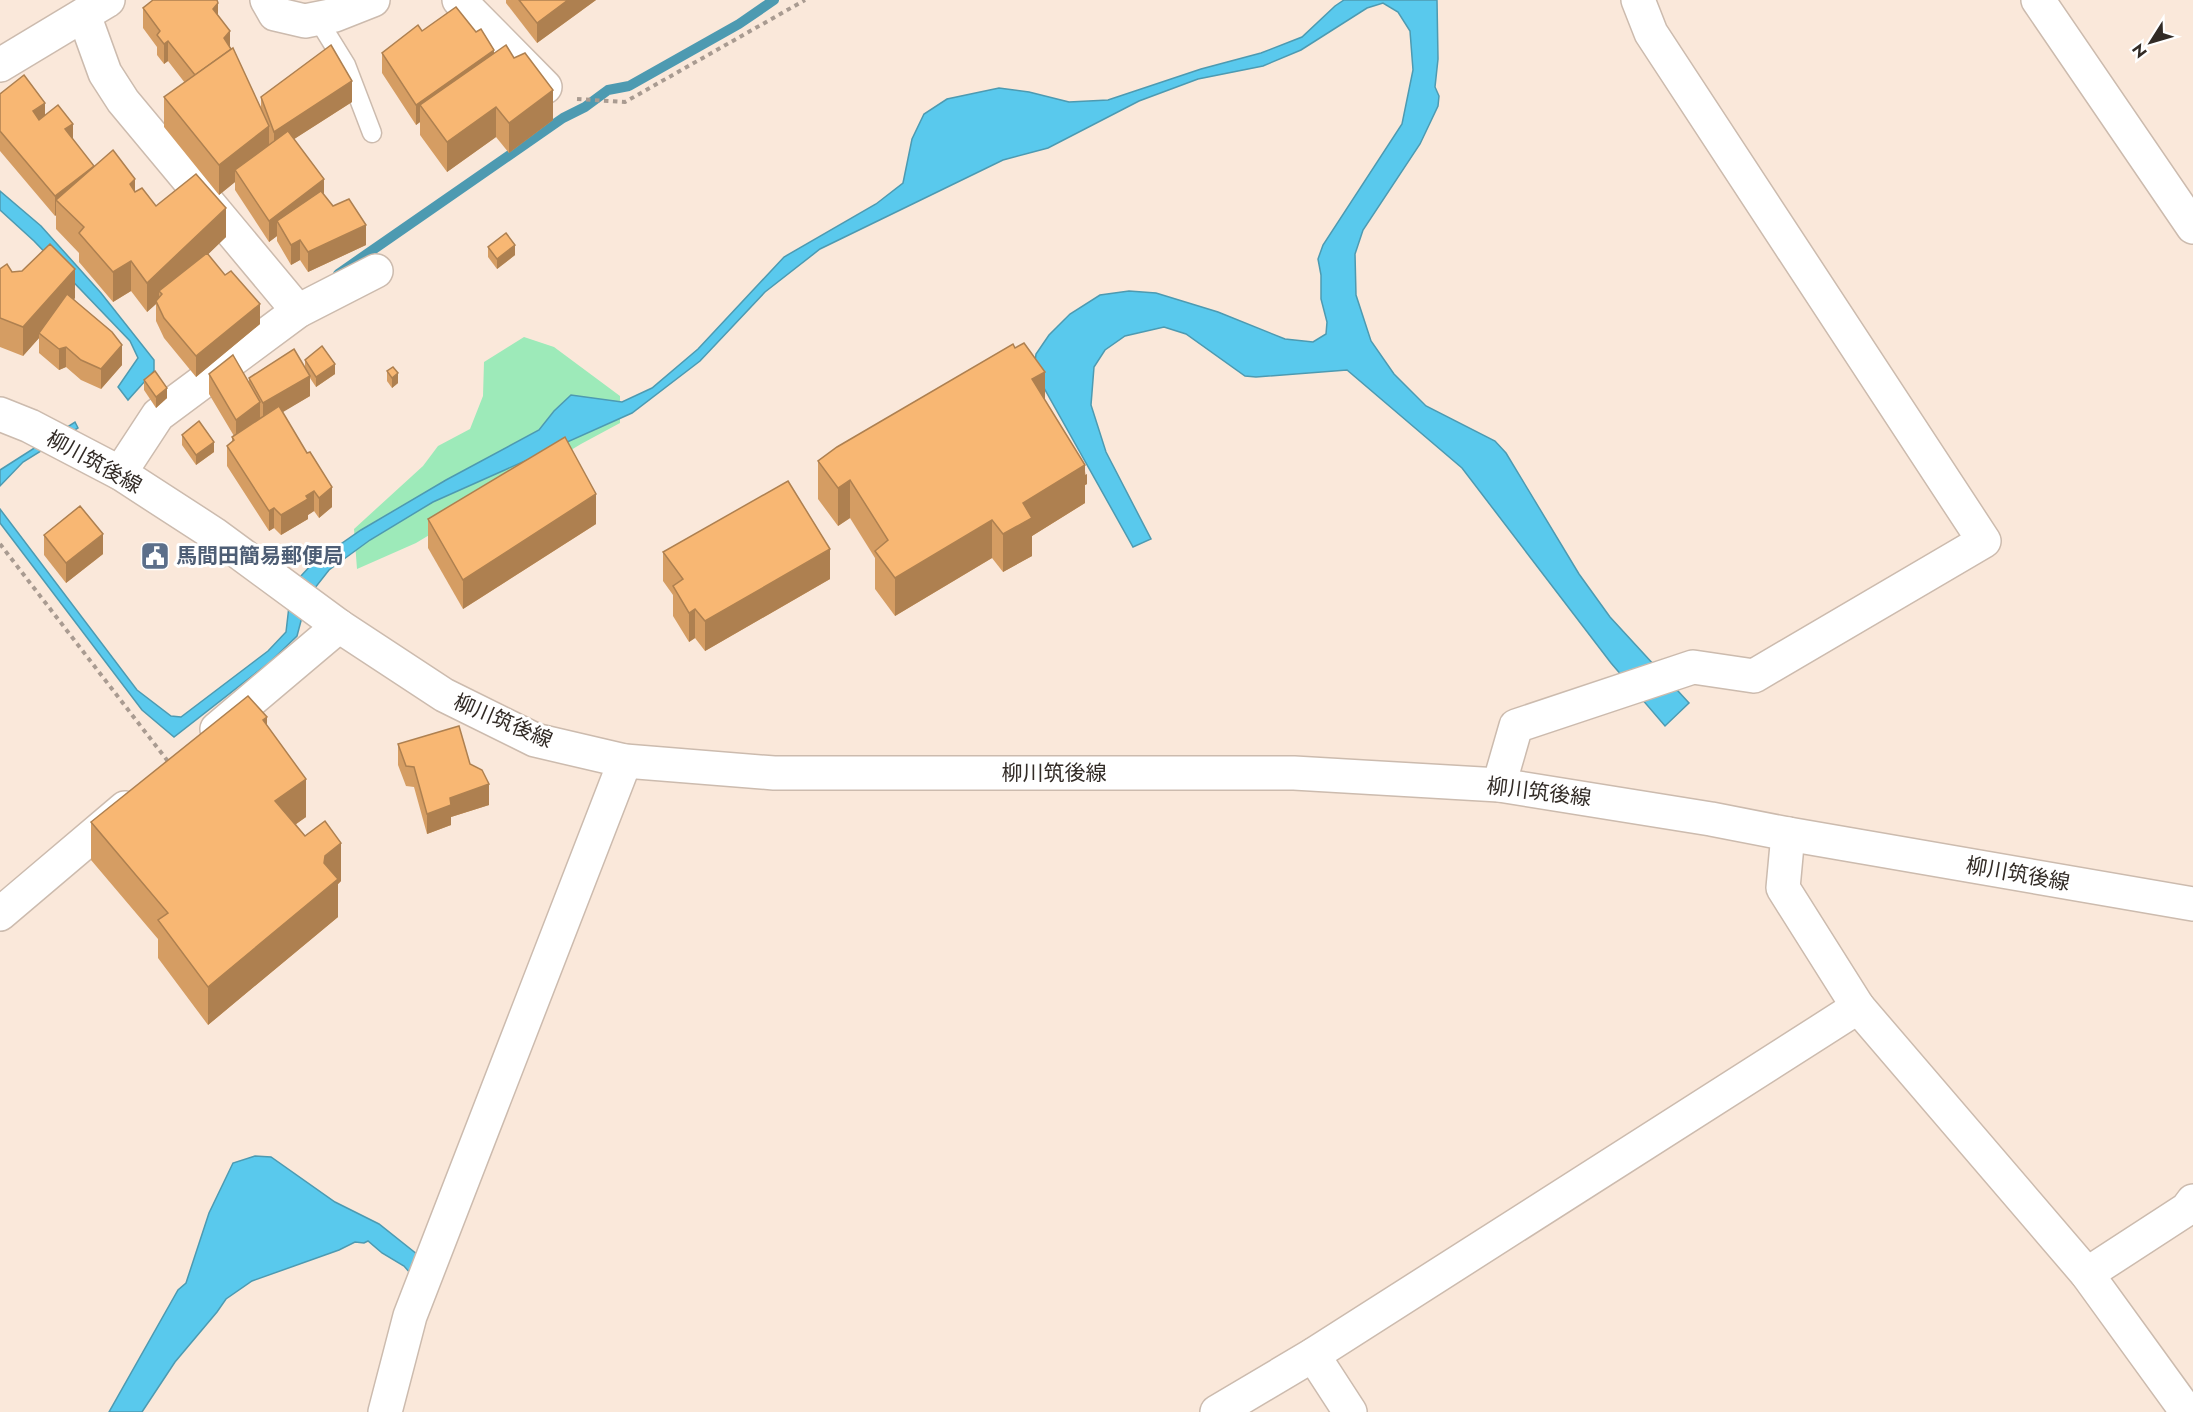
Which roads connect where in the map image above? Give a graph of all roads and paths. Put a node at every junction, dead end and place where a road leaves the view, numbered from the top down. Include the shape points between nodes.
1 (267, 0) edge
2 (373, 0) edge
3 (459, 0) edge
4 (805, 0) edge
5 (1638, 0) edge
6 (2038, 0) edge
7 (96, 7) edge
8 (317, 18) junction
9 (0, 65) edge
10 (545, 87) joint
11 (372, 134) dead end
12 (2193, 227) edge
13 (376, 271) dead end
14 (298, 311) junction
15 (0, 414) edge
16 (120, 473) junction
17 (0, 544) edge
18 (339, 626) junction
19 (625, 761) junction
20 (173, 767) joint
21 (1499, 785) junction
22 (146, 790) edge
23 (1788, 834) junction
24 (2193, 904) edge
25 (0, 914) edge
26 (1858, 1007) junction
27 (2193, 1202) edge
28 (2087, 1274) junction
29 (1313, 1355) junction
30 (385, 1412) edge
31 (1216, 1412) edge
32 (1350, 1412) edge
33 (2187, 1412) edge

1 - 8 street via 275,14 305,21
2 - 8 street
3 - 10 street
4 - 10 path via 625,102 568,99
5 - 21 street via 1651,33 1984,541 1754,676 1693,666 1516,726
6 - 12 street
7 - 9 street
7 - 14 street via 105,73 123,101
8 - 11 lane via 346,65
13 - 14 street
14 - 16 street via 158,415
15 - 16 street, 柳川筑後線
16 - 18 street, 柳川筑後線 via 214,534
17 - 20 path
18 - 19 street, 柳川筑後線 via 444,695 535,740
18 - 20 street
19 - 21 street, 柳川筑後線 via 774,773 1294,773
19 - 30 street via 410,1316
21 - 23 street, 柳川筑後線
22 - 25 street
23 - 24 street, 柳川筑後線
23 - 26 street via 1783,888
26 - 28 street
26 - 29 street
27 - 28 street
28 - 33 street
29 - 31 street
29 - 32 street

